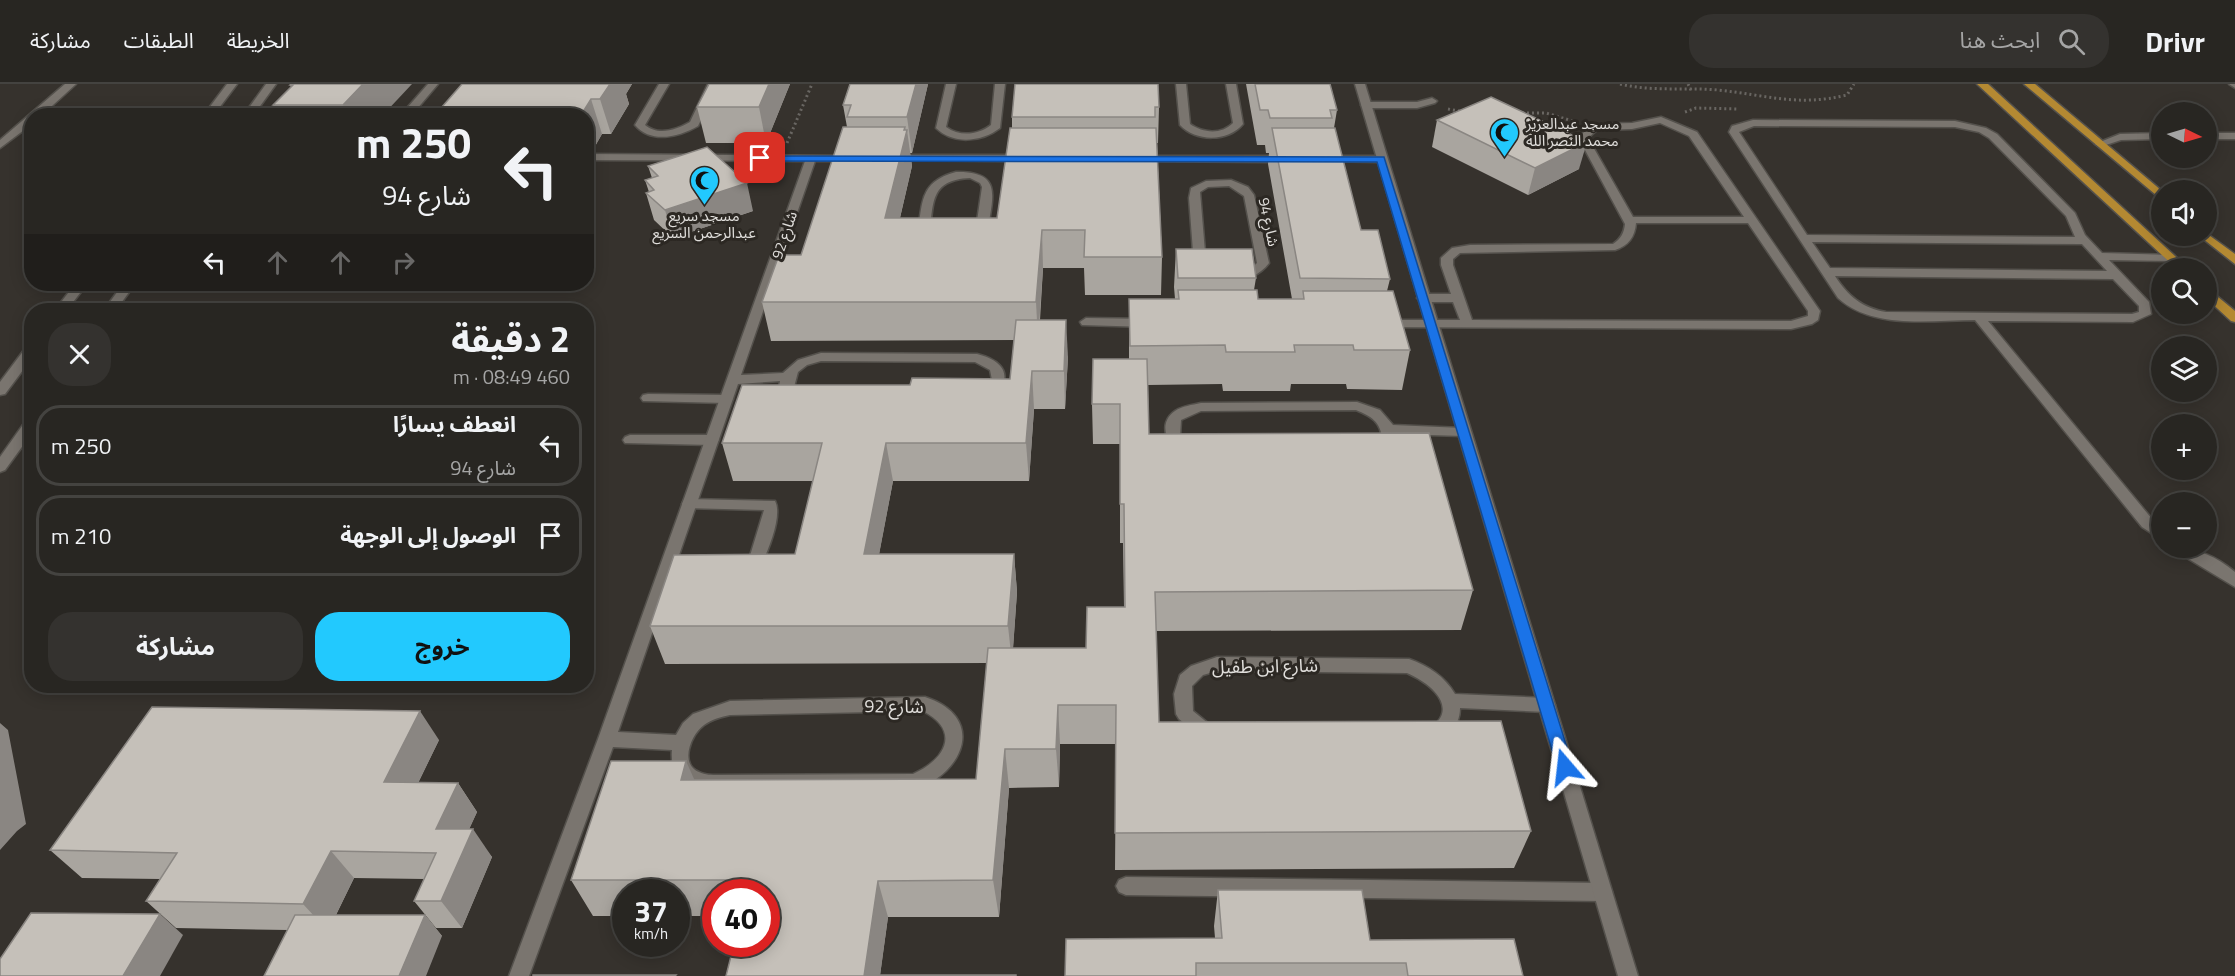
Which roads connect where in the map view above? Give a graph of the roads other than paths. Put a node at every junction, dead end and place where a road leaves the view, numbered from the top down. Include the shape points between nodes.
1 (71, 84) edge
2 (232, 84) edge
3 (271, 84) edge
4 (433, 84) edge
5 (664, 84) edge
6 (713, 84) edge
7 (951, 84) edge
8 (1000, 84) edge
9 (1181, 84) edge
10 (1231, 84) edge
11 (1360, 84) edge
12 (1982, 84) edge
13 (2029, 84) edge
14 (1429, 103) road end
15 (1366, 105) junction
16 (43, 108) edge
17 (214, 108) edge
18 (254, 108) edge
19 (412, 108) edge
20 (24, 125) edge
21 (2151, 136) edge
22 (2217, 136) edge
23 (2235, 136) edge
24 (968, 137) junction
25 (2100, 144) junction
26 (0, 145) edge
27 (657, 146) junction
28 (594, 156) edge
29 (811, 158) junction
30 (870, 158) edge
31 (882, 158) edge
32 (964, 158) junction
33 (1036, 158) edge
34 (1132, 159) edge
35 (1216, 159) junction
36 (1298, 159) edge
37 (1310, 159) edge
38 (1381, 159) junction
39 (963, 175) junction
40 (2151, 188) edge
41 (1629, 220) junction
42 (1752, 220) junction
43 (1804, 238) junction
44 (2084, 241) junction
45 (2217, 245) edge
46 (2099, 256) junction
47 (2170, 256) joint
48 (2235, 260) edge
49 (1827, 272) junction
50 (2116, 275) junction
51 (76, 291) edge
52 (1423, 298) junction
53 (1458, 298) junction
54 (2217, 301) edge
55 (66, 303) edge
56 (1979, 317) junction
57 (2235, 318) edge
58 (1086, 322) dead end
59 (1157, 323) edge
60 (1371, 324) edge
61 (1431, 324) junction
62 (1467, 324) junction
63 (24, 358) edge
64 (787, 377) junction
65 (733, 380) junction
66 (4, 382) edge
67 (0, 391) edge
68 (648, 398) dead end
69 (726, 399) junction
70 (1390, 429) junction
71 (1463, 432) junction
72 (24, 433) edge
73 (630, 440) dead end
74 (712, 440) junction
75 (0, 467) edge
76 (689, 504) junction
77 (2151, 526) edge
78 (2200, 558) edge
79 (732, 569) edge
80 (2235, 581) edge
81 (1451, 702) junction
82 (1546, 705) junction
83 (607, 739) junction
84 (682, 743) junction
85 (1126, 886) dead end
86 (1602, 892) junction
87 (519, 976) edge
88 (1628, 976) edge

1 - 16 street
2 - 17 street
3 - 18 street
4 - 19 street
5 - 27 street via 640,125
6 - 27 street via 694,124
7 - 24 street via 941,128
8 - 24 street via 996,126
9 - 35 street, شارع 94 via 1185,125
10 - 35 street, شارع 94 via 1238,124
11 - 15 street
12 - 47 main road
13 - 25 main road
14 - 15 street
15 - 38 street
20 - 26 street
21 - 25 street via 2120,137
22 - 23 street
24 - 32 street
25 - 40 main road
27 - 28 street
27 - 29 street
29 - 30 street
29 - 65 street, شارع 92
31 - 32 street
32 - 33 street
32 - 39 street
34 - 35 street, شارع 94
35 - 35 street, شارع 94 via 1206,184 1195,190 1200,265 1221,276 1246,276 1263,263 1249,195
35 - 36 street, شارع 94
37 - 38 street
38 - 52 street
39 - 39 street via 942,178 931,190 923,237 931,244 962,247 981,236 987,187 978,177
41 - 42 street
41 - 42 street via 1583,137 1594,127 1661,120 1693,134
41 - 53 street via 1630,234 1615,247 1456,250 1447,258 1447,265
42 - 62 street via 1814,311 1814,317 1808,321
43 - 44 street
43 - 44 street via 1737,138 1736,128 1753,123 1955,124 1982,130 2001,142 2071,215
43 - 49 street
44 - 46 street
45 - 48 main road
46 - 47 street
46 - 50 street
49 - 50 street
49 - 56 street via 1851,304 1872,313
50 - 56 street via 2145,305 2140,317
51 - 55 street
52 - 53 street
52 - 61 street
53 - 62 street
54 - 57 main road
56 - 77 street
58 - 59 street
60 - 61 street
61 - 62 street
61 - 71 street
63 - 66 street
64 - 64 street via 786,387 798,397 971,401 988,395 1000,379 992,364 977,358 821,357 797,364
64 - 65 street
65 - 69 street, شارع 92
66 - 67 street
68 - 69 street
69 - 74 street, شارع 92
70 - 70 street via 1375,412 1357,406 1201,407 1177,415 1172,429 1175,441 1190,451 1368,453 1384,446
70 - 71 street
71 - 82 street
72 - 75 street
73 - 74 street
74 - 76 street, شارع 92
76 - 79 street via 770,505 772,512 758,559 753,566
76 - 83 street, شارع 92 via 673,569
78 - 80 street
81 - 81 street, شارع ابن طفيل via 1444,687 1432,676 1409,666 1216,664 1199,668 1188,676 1181,697 1185,714 1205,730 1426,740 1444,728 1451,717
81 - 82 street
82 - 86 street
83 - 84 street
83 - 87 street, شارع 92
84 - 84 street, شارع 92 via 679,762 694,778 730,783 915,782 939,770 950,758 955,741 945,714 925,704 730,708 711,712 697,721
85 - 86 street
86 - 88 street

